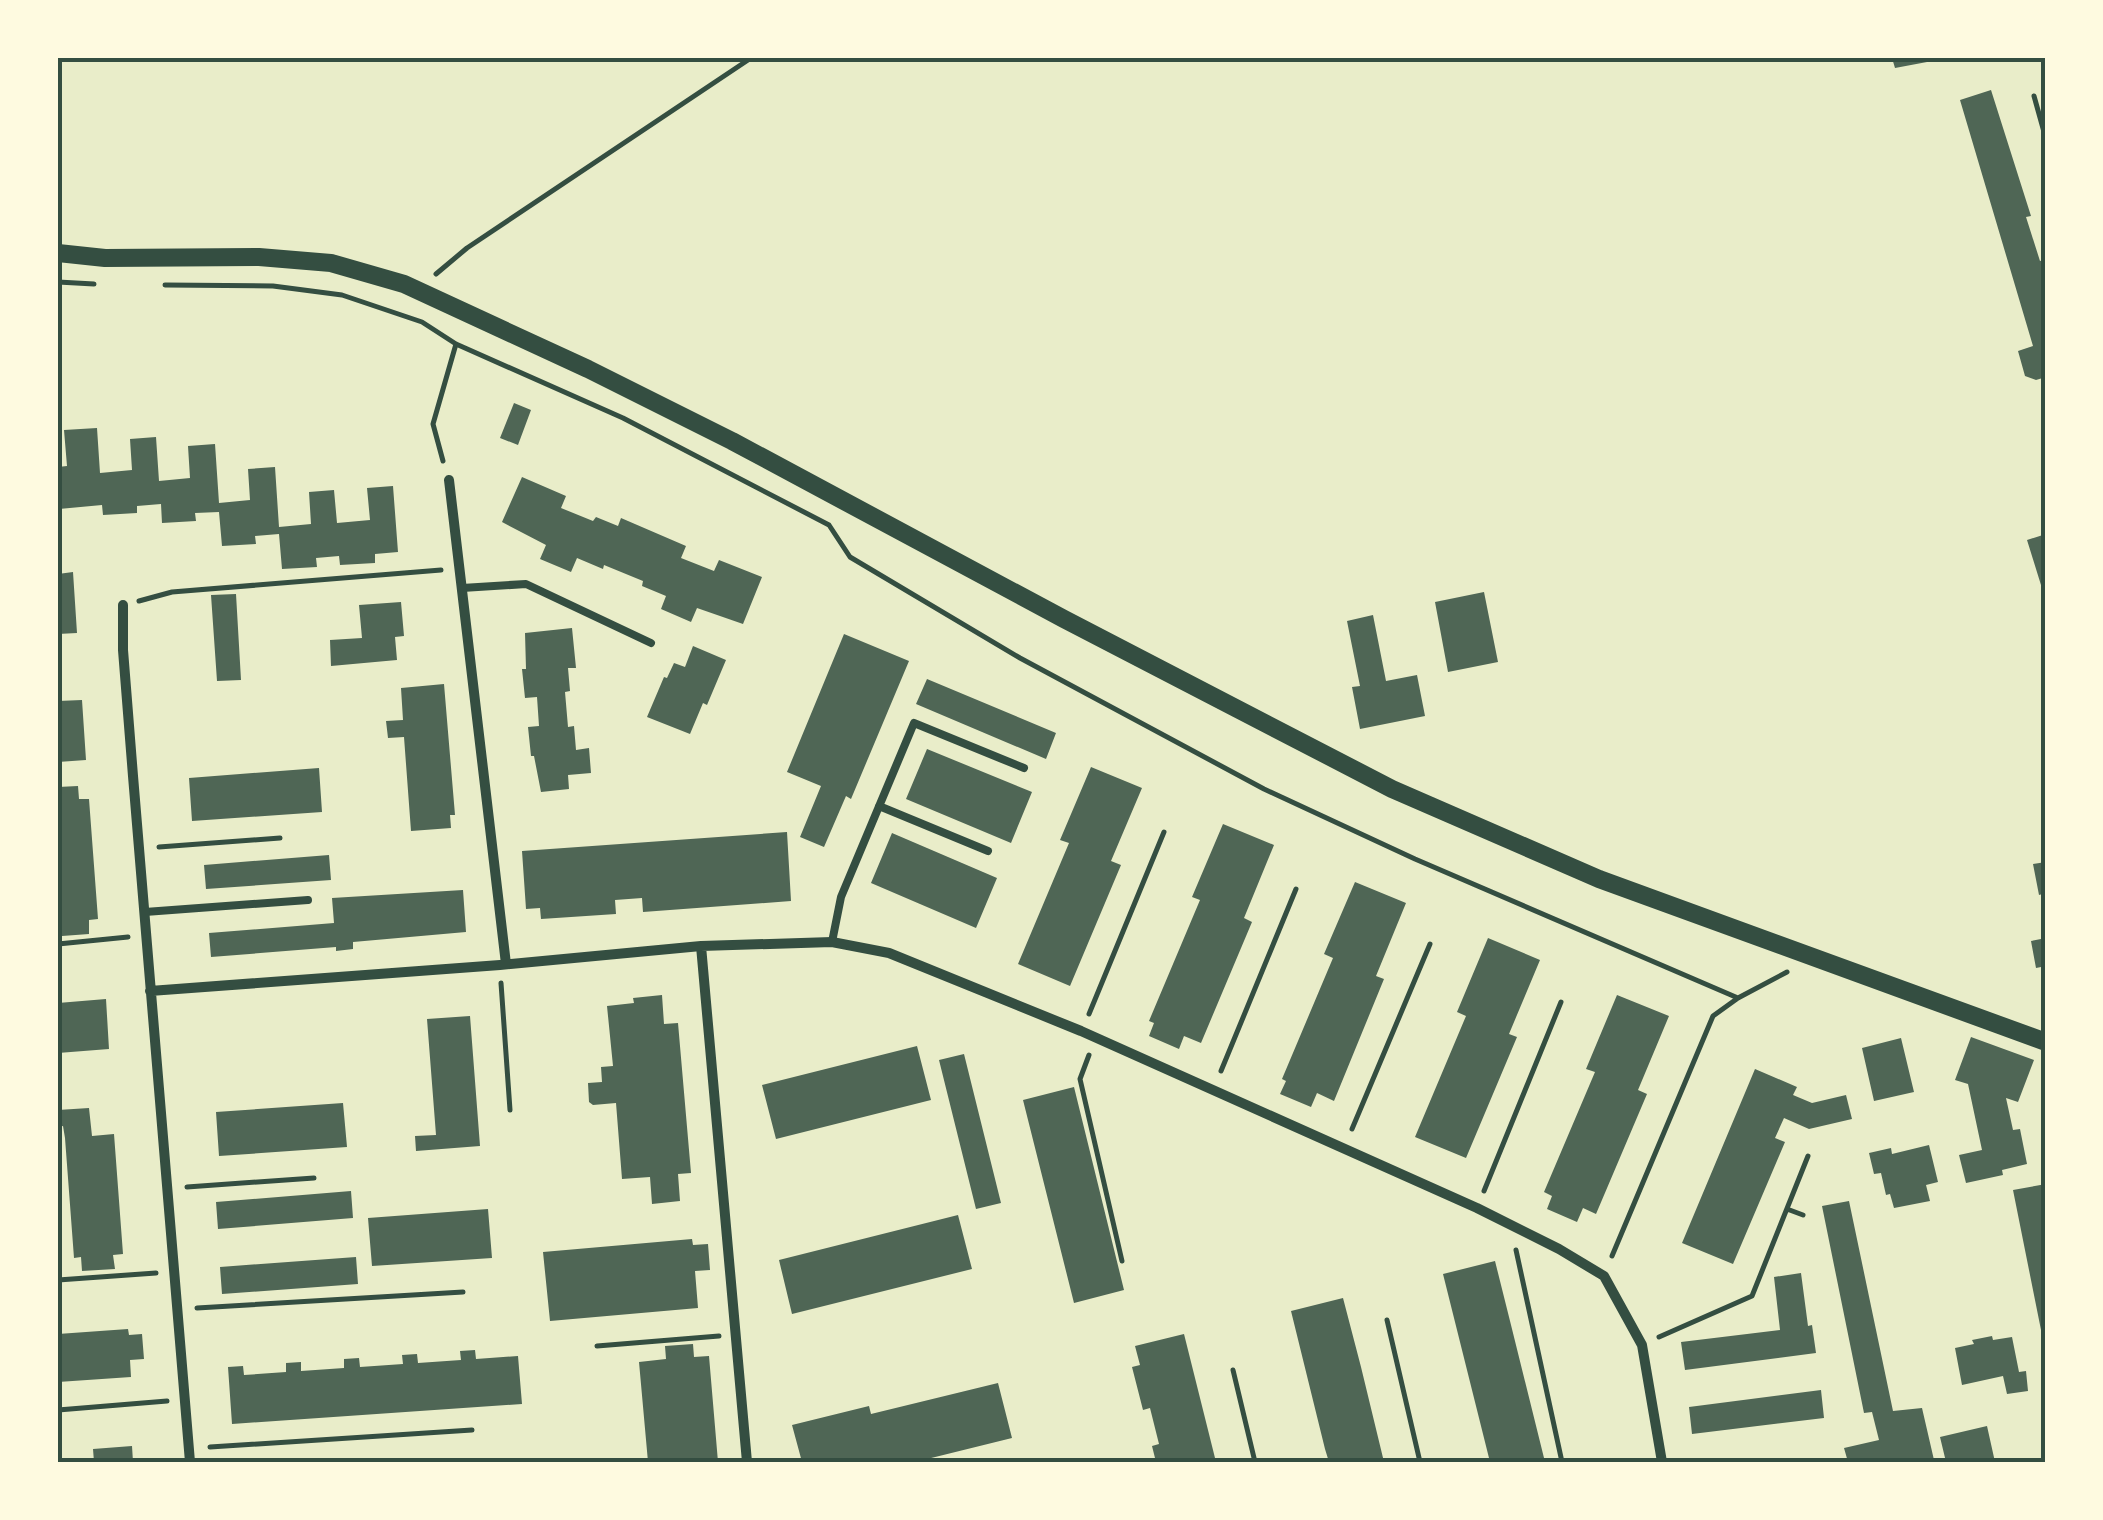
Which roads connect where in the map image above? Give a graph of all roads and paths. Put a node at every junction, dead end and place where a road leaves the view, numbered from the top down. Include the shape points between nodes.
1 (751, 58) edge
2 (2034, 96) dead end
3 (2046, 139) edge
4 (58, 253) edge
5 (58, 282) edge
6 (101, 284) dead end
7 (158, 285) dead end
8 (422, 292) junction
9 (456, 344) junction
10 (449, 480) joint
11 (459, 568) junction
12 (462, 588) junction
13 (123, 605) joint
14 (651, 643) dead end
15 (1024, 768) dead end
16 (880, 806) junction
17 (1164, 832) dead end
18 (280, 838) dead end
19 (140, 848) junction
20 (988, 851) dead end
21 (1296, 889) dead end
22 (308, 900) dead end
23 (145, 912) junction
24 (146, 935) junction
25 (832, 942) junction
26 (58, 944) edge
27 (1430, 944) dead end
28 (702, 946) junction
29 (1816, 958) junction
30 (503, 965) junction
31 (150, 991) junction
32 (1738, 998) junction
33 (1561, 1002) dead end
34 (1081, 1031) junction
35 (1096, 1038) junction
36 (2046, 1042) edge
37 (1213, 1092) junction
38 (510, 1110) dead end
39 (1344, 1150) junction
40 (1808, 1156) dead end
41 (314, 1178) dead end
42 (167, 1189) junction
43 (1477, 1208) junction
44 (1787, 1208) junction
45 (1804, 1215) dead end
46 (1510, 1224) junction
47 (1122, 1261) dead end
48 (174, 1272) junction
49 (1604, 1276) junction
50 (58, 1280) edge
51 (463, 1292) dead end
52 (177, 1309) junction
53 (1386, 1320) dead end
54 (737, 1334) junction
55 (1642, 1345) junction
56 (597, 1346) dead end
57 (1233, 1370) dead end
58 (184, 1400) junction
59 (58, 1410) edge
60 (472, 1430) dead end
61 (189, 1448) junction
62 (190, 1462) edge
63 (747, 1462) edge
64 (1255, 1462) edge
65 (1420, 1462) edge
66 (1562, 1462) edge
67 (1662, 1462) edge

1 - 8 path via 467,248
2 - 3 path
4 - 8 street via 331,263
5 - 6 path
7 - 9 path via 274,286 342,295 422,322
8 - 29 street via 732,441 1392,789 1599,879
9 - 10 path via 432,424
9 - 32 path via 623,418 829,525 850,557 1264,790
10 - 11 street
11 - 12 street
11 - 13 path via 172,592
12 - 14 lane via 526,584
12 - 30 street
13 - 19 street
15 - 16 lane via 914,723
16 - 20 lane
16 - 25 lane via 841,897
17 - 34 path
18 - 19 path
19 - 23 street
21 - 37 path
22 - 23 lane
23 - 24 street
24 - 26 path
24 - 31 street
25 - 28 street
25 - 34 street via 890,952
27 - 39 path
28 - 30 street
28 - 54 street
29 - 32 path
29 - 36 street
30 - 31 street
30 - 38 path
31 - 42 street
32 - 49 path via 1713,1016
33 - 43 path
34 - 35 street
35 - 37 street
35 - 47 path via 1080,1079
37 - 39 street
39 - 43 street
40 - 44 path
41 - 42 path
42 - 48 street
43 - 46 street
44 - 45 path
44 - 55 path via 1752,1296
46 - 49 street
46 - 66 path
48 - 50 path
48 - 52 street
49 - 55 street
51 - 52 path
52 - 58 street
53 - 65 path
54 - 56 path
54 - 63 street
55 - 67 street
57 - 64 path
58 - 59 path
58 - 61 street
60 - 61 path
61 - 62 street

